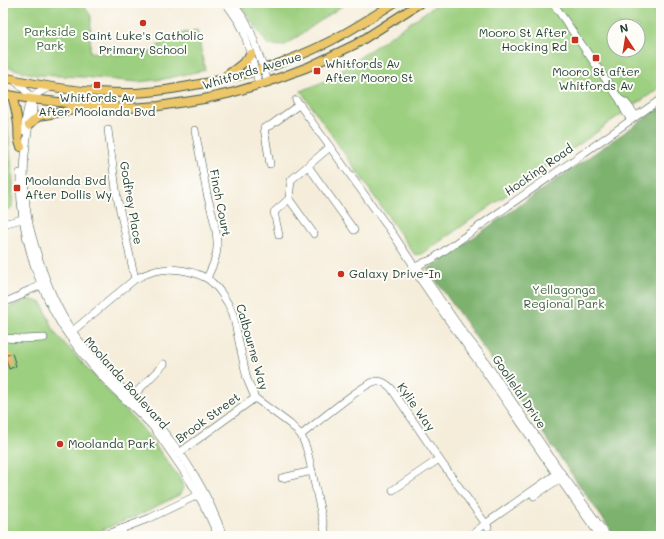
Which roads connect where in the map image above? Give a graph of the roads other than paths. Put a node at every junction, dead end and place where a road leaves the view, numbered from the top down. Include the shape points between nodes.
1 (226, 3) edge
2 (233, 3) edge
3 (394, 3) edge
4 (420, 3) edge
5 (553, 3) edge
6 (251, 54) junction
7 (260, 69) junction
8 (3, 77) edge
9 (13, 79) junction
10 (220, 80) junction
11 (268, 82) junction
12 (259, 84) junction
13 (53, 87) junction
14 (3, 94) edge
15 (12, 96) junction
16 (31, 99) junction
17 (661, 99) edge
18 (94, 106) junction
19 (633, 118) junction
20 (29, 125) junction
21 (108, 130) dead end
22 (195, 130) dead end
23 (21, 147) junction
24 (330, 147) junction
25 (270, 164) dead end
26 (308, 166) junction
27 (289, 199) junction
28 (25, 216) junction
29 (3, 222) edge
30 (354, 230) dead end
31 (314, 234) dead end
32 (279, 235) dead end
33 (416, 268) junction
34 (207, 278) junction
35 (135, 279) junction
36 (45, 286) junction
37 (3, 303) edge
38 (70, 333) junction
39 (3, 338) edge
40 (44, 338) dead end
41 (164, 364) dead end
42 (255, 398) junction
43 (129, 399) junction
44 (301, 436) junction
45 (177, 454) junction
46 (439, 459) junction
47 (312, 471) junction
48 (559, 475) junction
49 (282, 478) dead end
50 (393, 490) dead end
51 (201, 493) junction
52 (487, 526) junction
53 (121, 529) junction
54 (103, 536) edge
55 (124, 536) edge
56 (218, 536) edge
57 (223, 536) edge
58 (326, 536) edge
59 (470, 536) edge
60 (478, 536) edge
61 (600, 536) edge
62 (607, 536) edge

1 - 6 street via 241,26
2 - 7 street via 251,32
3 - 7 main road, Whitfords Avenue via 328,42
4 - 11 main road, Whitfords Avenue via 356,44 308,67
5 - 19 street via 620,100 626,103
6 - 7 street
6 - 10 main road via 237,69
7 - 10 main road, Whitfords Avenue
7 - 11 street
7 - 12 street
8 - 9 main road, Whitfords Avenue
9 - 13 main road, Whitfords Avenue
9 - 16 street
10 - 13 main road, Whitfords Avenue via 186,87 128,93
11 - 12 main road, Whitfords Avenue
12 - 18 main road, Whitfords Avenue via 231,93 173,104 130,108
13 - 16 street via 43,90
14 - 15 main road, Whitfords Avenue
15 - 16 main road, Whitfords Avenue
15 - 23 main road
16 - 18 main road, Whitfords Avenue
16 - 20 street, Moolanda Boulevard via 33,110
16 - 23 street, Moolanda Boulevard
17 - 19 street, Hocking Road
18 - 20 main road via 39,116
19 - 33 street, Hocking Road
20 - 28 street, Moolanda Boulevard via 24,168
21 - 35 street, Godfrey Place via 117,197
22 - 34 street, Finch Court via 217,243 213,266
23 - 28 street, Moolanda Boulevard via 20,189
24 - 25 street, Goollelal Drive via 298,102 264,128
24 - 26 street
24 - 33 street, Goollelal Drive
26 - 27 street via 291,180
26 - 30 street
27 - 31 street
27 - 32 street via 274,212
28 - 29 street via 7,223
28 - 36 street, Moolanda Boulevard
33 - 48 street, Goollelal Drive via 447,318
34 - 35 street, Calbourne Way via 180,270 164,269
34 - 42 street, Calbourne Way via 230,305
35 - 38 street, Calbourne Way
36 - 37 street
36 - 38 street, Moolanda Boulevard
38 - 43 street, Moolanda Boulevard
39 - 40 street
41 - 43 street
42 - 44 street, Calbourne Way via 290,424
42 - 45 street, Brook Street
43 - 45 street, Moolanda Boulevard via 154,421
44 - 46 street, Kylie Way via 356,392 372,382 382,381 391,388
44 - 47 street, Calbourne Way
45 - 51 street, Moolanda Boulevard via 192,471
46 - 50 street
46 - 52 street, Kylie Way
47 - 49 street
47 - 58 street, Calbourne Way
48 - 52 street
48 - 61 street, Goollelal Drive
48 - 62 street, Goollelal Drive
51 - 53 street
51 - 56 street, Moolanda Boulevard
51 - 57 street, Moolanda Boulevard
52 - 59 street
52 - 60 street
53 - 54 street
53 - 55 street

